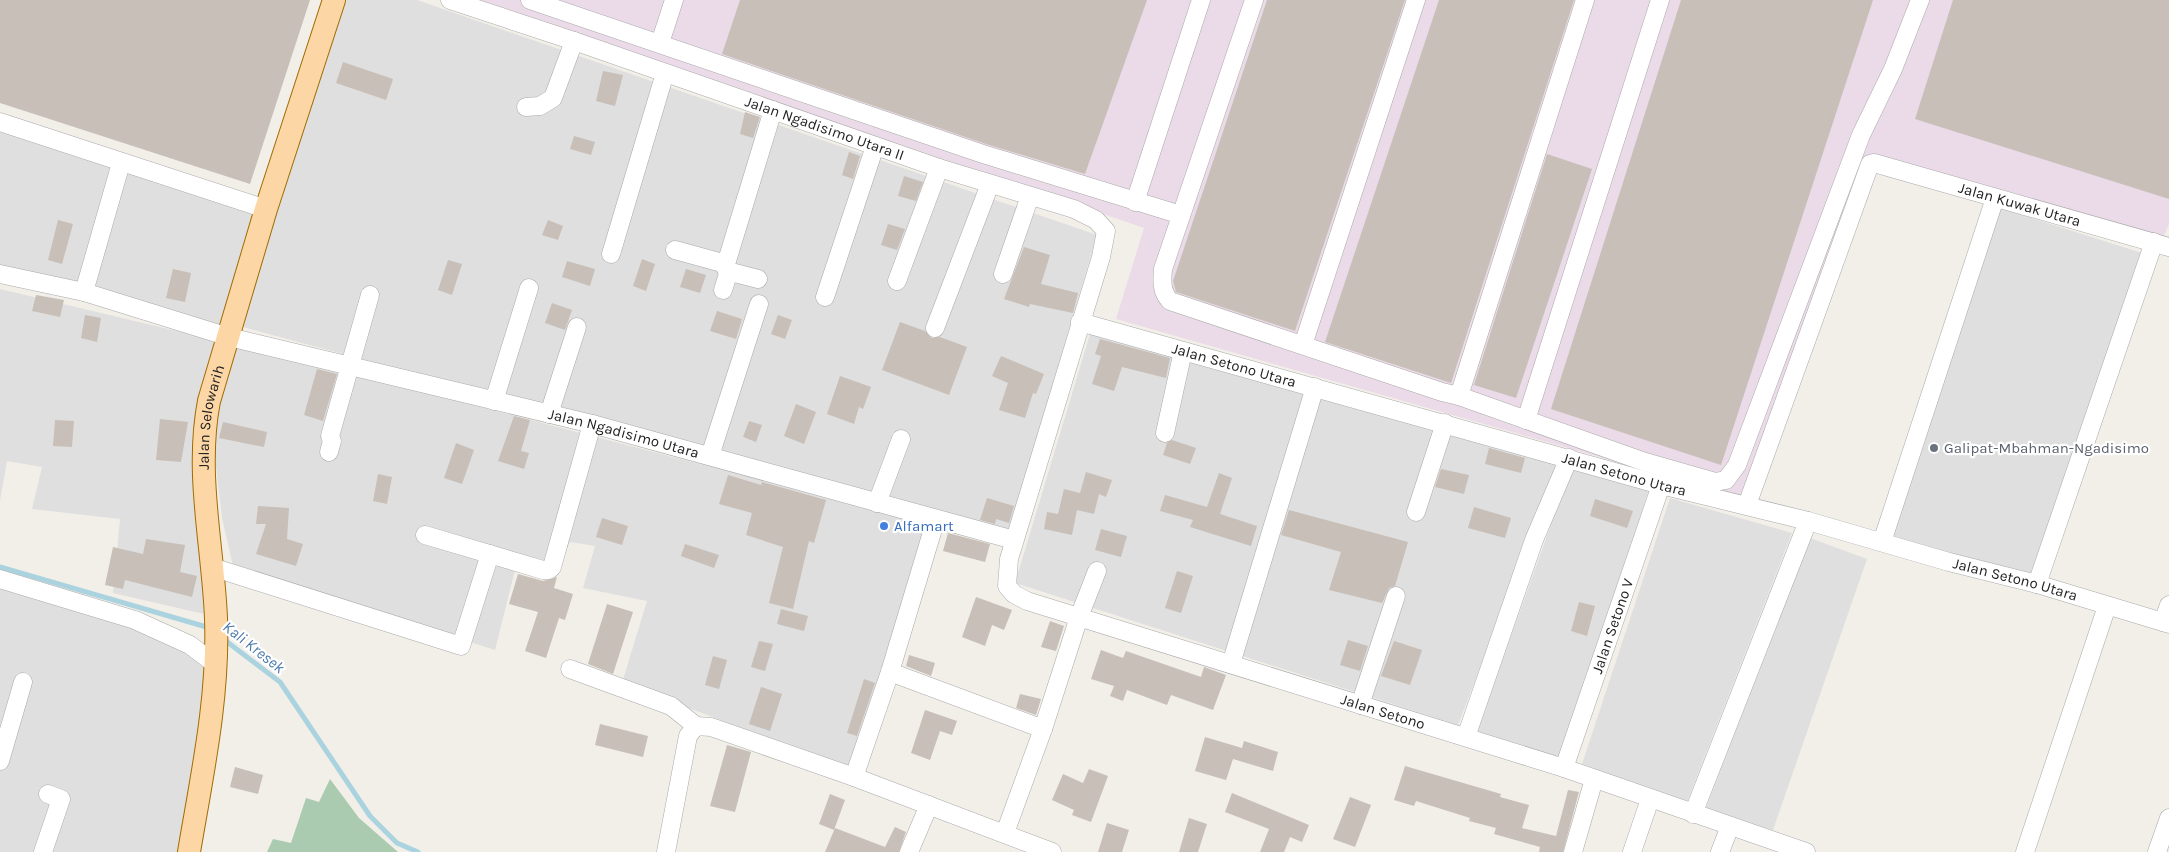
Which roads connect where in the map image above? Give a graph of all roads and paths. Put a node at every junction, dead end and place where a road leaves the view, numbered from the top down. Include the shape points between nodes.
1 (334, 0) edge
2 (450, 0) edge
3 (530, 0) edge
4 (674, 0) edge
5 (1201, 0) edge
6 (1254, 0) edge
7 (1416, 0) edge
8 (1585, 0) edge
9 (1660, 0) edge
10 (1920, 0) edge
11 (574, 41) junction
12 (660, 43) junction
13 (665, 73) junction
14 (526, 107) dead end
15 (773, 110) junction
16 (0, 122) edge
17 (875, 146) junction
18 (121, 163) junction
19 (939, 168) junction
20 (990, 184) junction
21 (1030, 196) junction
22 (1995, 198) junction
23 (1135, 202) junction
24 (266, 209) junction
25 (1182, 215) junction
26 (2165, 244) edge
27 (675, 250) dead end
28 (612, 254) dead end
29 (728, 267) junction
30 (0, 274) edge
31 (1004, 274) dead end
32 (758, 279) dead end
33 (897, 281) dead end
34 (529, 288) dead end
35 (723, 290) dead end
36 (84, 292) junction
37 (370, 295) dead end
38 (825, 298) dead end
39 (758, 304) dead end
40 (1080, 322) junction
41 (576, 327) dead end
42 (935, 328) dead end
43 (229, 337) junction
44 (1303, 344) junction
45 (1184, 351) junction
46 (349, 366) junction
47 (1315, 387) junction
48 (1459, 396) junction
49 (494, 401) junction
50 (550, 414) junction
51 (1526, 420) junction
52 (1445, 423) junction
53 (592, 424) junction
54 (1165, 433) dead end
55 (901, 438) dead end
56 (329, 452) dead end
57 (710, 456) junction
58 (1569, 458) junction
59 (1660, 485) junction
60 (877, 502) junction
61 (1747, 505) junction
62 (1416, 512) dead end
63 (936, 519) junction
64 (1808, 521) junction
65 (425, 535) dead end
66 (1014, 540) junction
67 (1882, 542) junction
68 (490, 554) junction
69 (212, 567) junction
70 (1097, 571) dead end
71 (0, 579) edge
72 (2036, 584) junction
73 (1396, 596) dead end
74 (2107, 606) junction
75 (1079, 617) junction
76 (2167, 617) edge
77 (215, 659) junction
78 (1231, 664) junction
79 (570, 669) dead end
80 (890, 672) junction
81 (23, 682) dead end
82 (1360, 705) junction
83 (696, 726) junction
84 (1043, 729) junction
85 (1466, 737) junction
86 (0, 762) edge
87 (1564, 768) junction
88 (854, 777) junction
89 (1594, 779) junction
90 (61, 799) dead end
91 (1650, 799) junction
92 (929, 805) junction
93 (1693, 814) junction
94 (2169, 818) edge
95 (1730, 826) junction
96 (1005, 833) junction
97 (43, 852) edge
98 (189, 852) edge
99 (666, 852) edge
100 (909, 852) edge
101 (1052, 852) edge
102 (1573, 852) edge
103 (1632, 852) edge
104 (1720, 852) edge
105 (1806, 852) edge
106 (2025, 852) edge
107 (2157, 852) edge

1 - 24 main road, Jalan Selowarih
2 - 11 street, Jalan Ngadisimo Utara II
3 - 12 street
4 - 12 street
5 - 23 street
6 - 25 street
7 - 44 street
8 - 48 street
9 - 51 street
10 - 51 street via 1893,69 1861,135 1737,465 1726,480 1715,482 1687,475
11 - 13 street, Jalan Ngadisimo Utara II
11 - 14 street via 553,98 540,106
12 - 23 street via 983,154
13 - 15 street, Jalan Ngadisimo Utara II
13 - 28 street
15 - 17 street, Jalan Ngadisimo Utara II
15 - 29 street
16 - 18 street
17 - 19 street, Jalan Ngadisimo Utara II
17 - 38 street
18 - 24 street
18 - 36 street
19 - 20 street, Jalan Ngadisimo Utara II
19 - 33 street
20 - 21 street, Jalan Ngadisimo Utara II
20 - 42 street
21 - 31 street
21 - 40 street, Jalan Ngadisimo Utara II via 1074,209 1096,220 1106,231 1101,258
22 - 26 street, Jalan Kuwak Utara
22 - 61 street, Jalan Kuwak Utara via 1870,164
22 - 67 street
23 - 25 street
24 - 43 main road, Jalan Selowarih
25 - 44 street via 1162,269 1164,295 1170,301 1265,335
26 - 72 street
27 - 29 street
29 - 32 street
29 - 35 street
30 - 36 street, Jalan Ngadisimo Utara
34 - 49 street
36 - 43 street, Jalan Ngadisimo Utara
37 - 46 street
39 - 57 street
40 - 45 street, Jalan Setono Utara
40 - 66 street
41 - 50 street
43 - 46 street, Jalan Ngadisimo Utara
43 - 69 main road, Jalan Selowarih via 209,402 204,432
44 - 48 street
45 - 47 street, Jalan Setono Utara
45 - 54 street
46 - 49 street, Jalan Ngadisimo Utara
46 - 56 street via 330,436
47 - 52 street, Jalan Setono Utara
47 - 78 street
48 - 51 street
49 - 50 street, Jalan Ngadisimo Utara
50 - 53 street, Jalan Ngadisimo Utara
52 - 58 street, Jalan Setono Utara
52 - 62 street
53 - 57 street, Jalan Ngadisimo Utara
53 - 68 street via 552,567 543,570
55 - 60 street
57 - 60 street, Jalan Ngadisimo Utara
58 - 59 street, Jalan Setono Utara
58 - 85 street via 1534,540
59 - 61 street, Jalan Setono Utara
59 - 87 street, Jalan Setono V
60 - 63 street, Jalan Ngadisimo Utara
61 - 64 street, Jalan Setono Utara
63 - 66 street, Jalan Ngadisimo Utara
63 - 80 street
64 - 67 street, Jalan Setono Utara
64 - 93 street
65 - 68 street
66 - 75 street, Jalan Setono via 1007,568 1007,586 1026,601
67 - 72 street, Jalan Setono Utara
68 - 69 street via 461,646
69 - 77 main road, Jalan Selowarih
70 - 75 street
71 - 77 street via 135,620
72 - 74 street, Jalan Setono Utara
73 - 82 street
74 - 76 street, Jalan Setono Utara
74 - 106 street
75 - 78 street, Jalan Setono
75 - 84 street
77 - 98 main road, Jalan Selowarih via 212,715
78 - 82 street, Jalan Setono
79 - 83 street via 672,706
80 - 84 street
80 - 88 street
81 - 86 street
82 - 85 street, Jalan Setono
83 - 88 street via 711,727
83 - 99 street via 688,736
84 - 96 street
85 - 87 street, Jalan Setono
87 - 89 street, Jalan Setono
88 - 92 street
89 - 91 street, Jalan Setono
89 - 102 street
90 - 97 street
91 - 93 street, Jalan Setono
91 - 103 street
92 - 96 street
92 - 100 street
93 - 95 street, Jalan Setono
94 - 107 street
95 - 104 street
95 - 105 street, Jalan Setono
96 - 101 street

